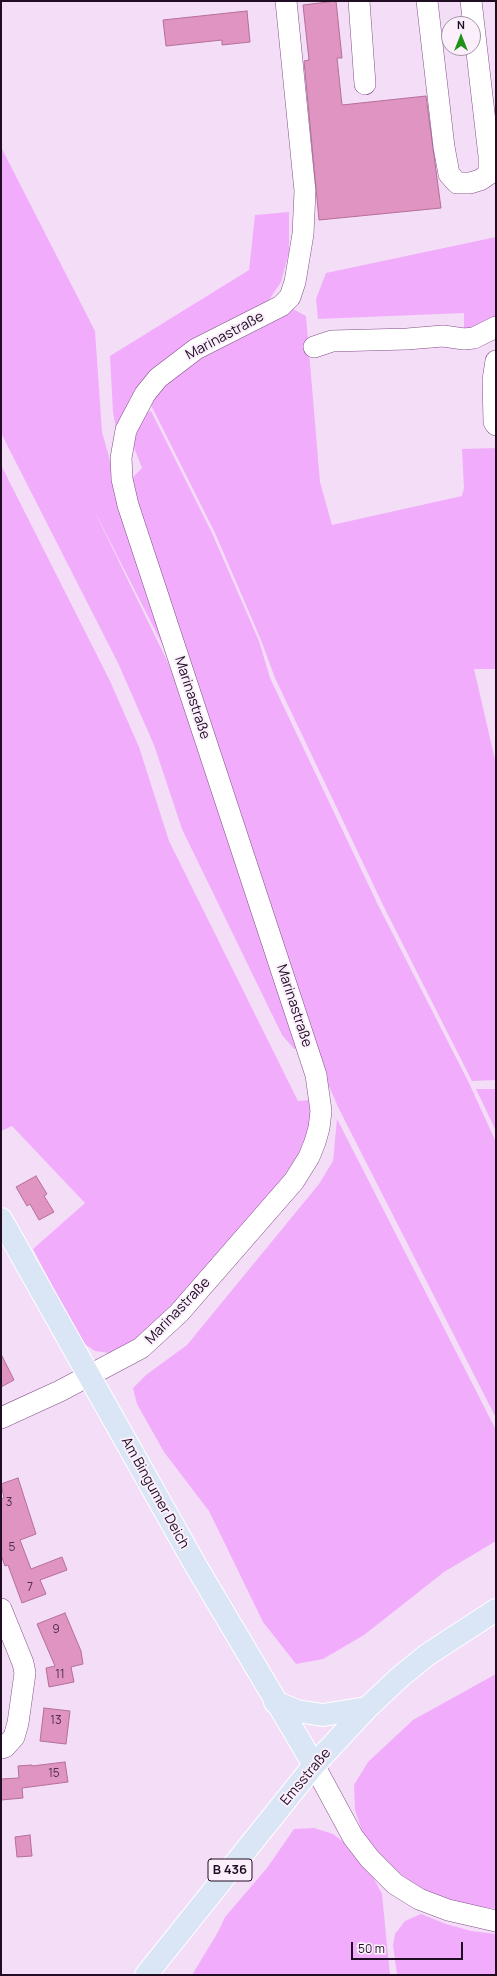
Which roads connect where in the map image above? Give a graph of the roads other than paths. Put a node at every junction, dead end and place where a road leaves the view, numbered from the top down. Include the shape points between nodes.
1 (286, 1) edge
2 (359, 1) edge
3 (427, 1) edge
4 (471, 1) edge
5 (365, 84) dead end
6 (496, 327) edge
7 (314, 346) dead end
8 (496, 361) edge
9 (496, 425) edge
10 (1, 1219) edge
11 (89, 1376) junction
12 (1, 1418) edge
13 (1, 1610) edge
14 (496, 1610) edge
15 (275, 1702) junction
16 (367, 1708) junction
17 (1, 1748) edge
18 (314, 1765) junction
19 (496, 1921) edge
20 (146, 1975) edge

1 - 11 street, Marinastraße via 305,191 303,234 290,297 281,306 196,348 158,378 145,394 129,424 121,458 122,479 128,505 316,1075 321,1112 316,1142 294,1181 220,1267 179,1312 141,1348
2 - 5 street
3 - 4 street via 444,147 449,174 456,183 470,183 489,174
6 - 7 street via 474,338 443,336 332,341
8 - 9 street via 493,380
10 - 11 main road, Am Bingumer Deich
11 - 12 street, Marinastraße
11 - 15 main road, Am Bingumer Deich
13 - 17 street via 23,1663 24,1673 14,1737
14 - 16 main road, Emsstraße / B 436 via 427,1655
15 - 16 main road via 297,1711 323,1715
15 - 18 main road, Am Bingumer Deich
16 - 18 main road, Emsstraße / B 436
18 - 19 street via 353,1837 395,1884 419,1899 448,1910
18 - 20 main road, Emsstraße / B 436

